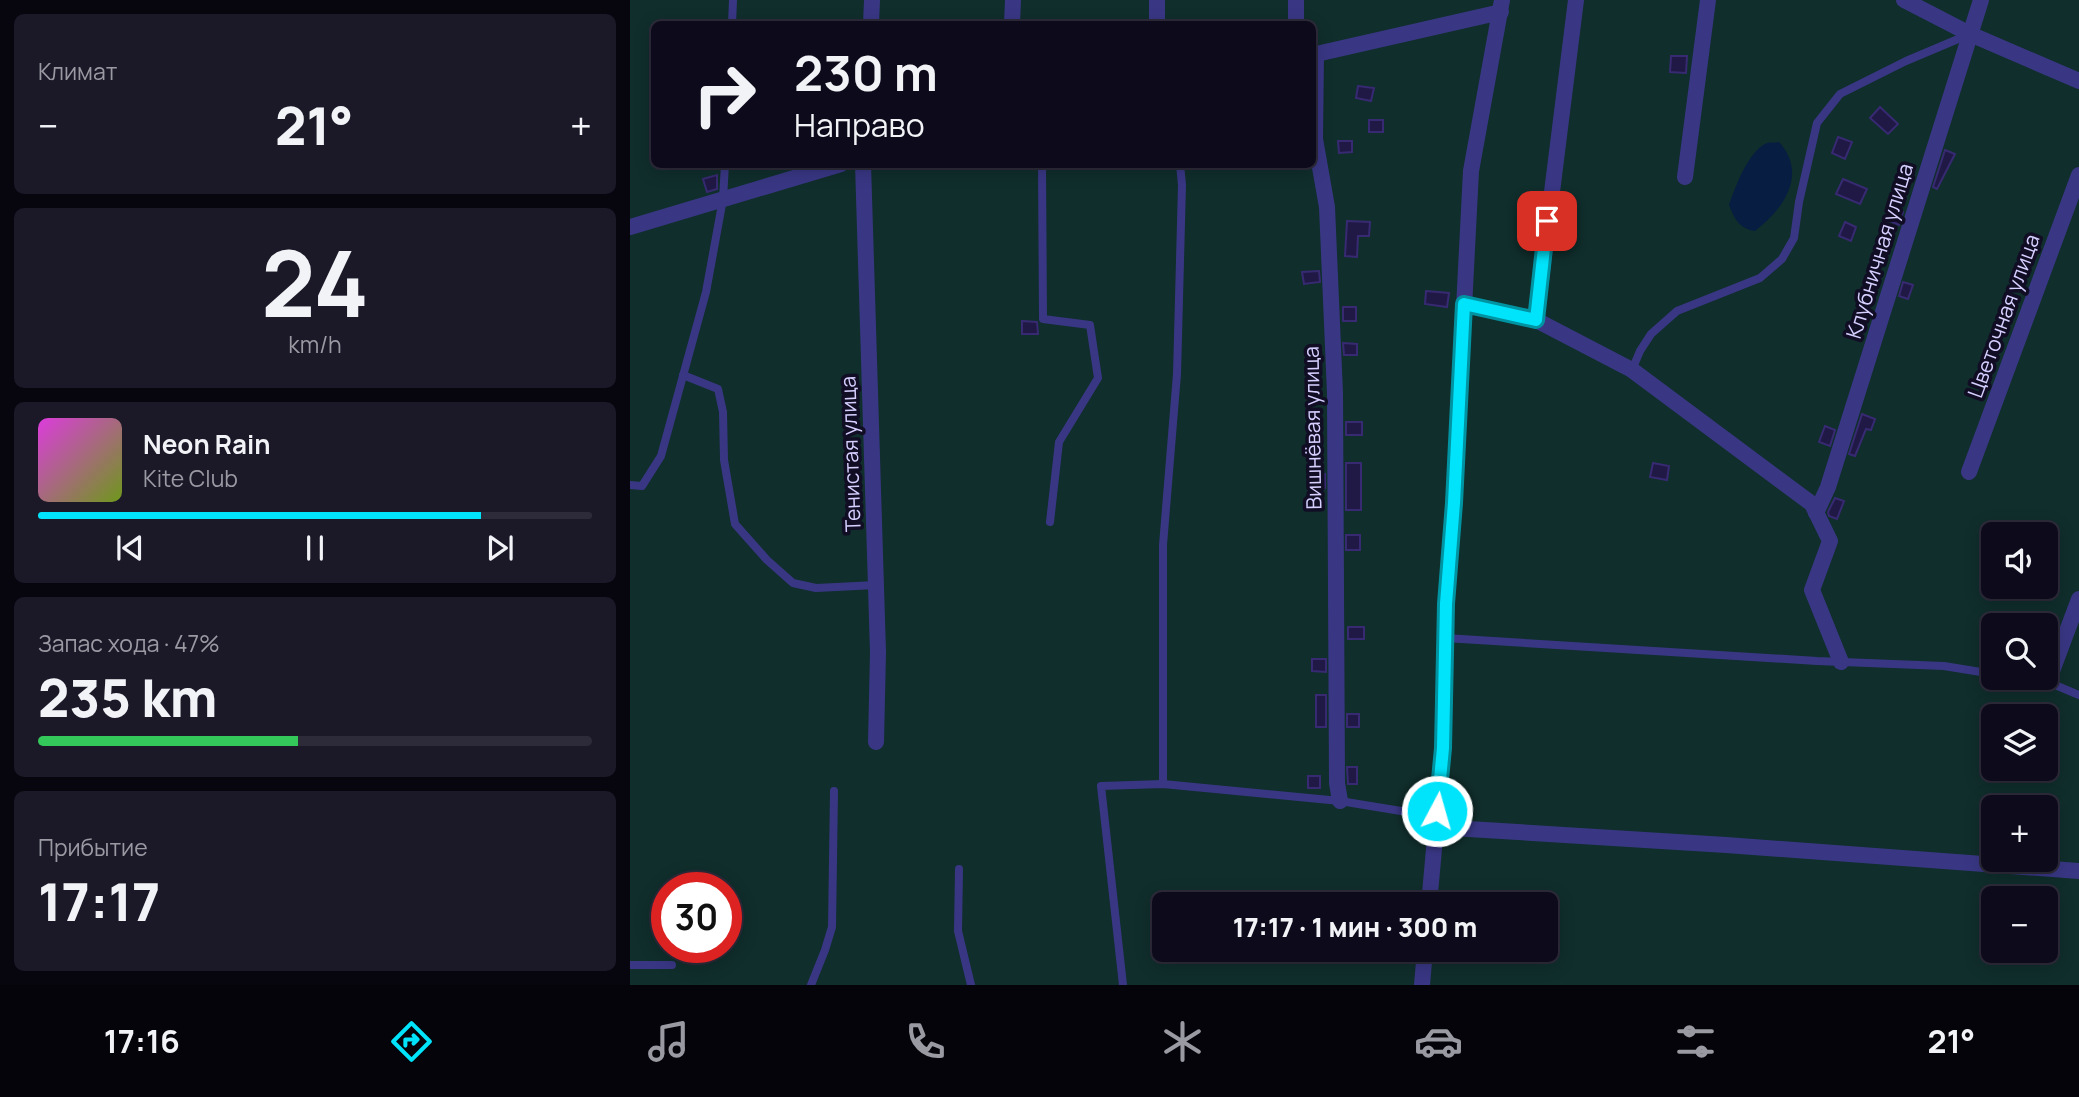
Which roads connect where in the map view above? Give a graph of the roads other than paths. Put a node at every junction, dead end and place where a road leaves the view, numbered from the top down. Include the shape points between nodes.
1 (733, 0) edge
2 (872, 0) edge
3 (1013, 0) edge
4 (1157, 0) edge
5 (1296, 0) edge
6 (1576, 0) edge
7 (1707, 0) edge
8 (1904, 0) edge
9 (1981, 0) edge
10 (1501, 6) edge
11 (732, 21) edge
12 (871, 21) edge
13 (1012, 21) edge
14 (1157, 21) edge
15 (1296, 21) edge
16 (1970, 34) junction
17 (1316, 54) edge
18 (2079, 81) edge
19 (1316, 145) edge
20 (725, 168) edge
21 (828, 168) edge
22 (863, 168) edge
23 (1042, 168) edge
24 (1180, 168) edge
25 (2079, 175) edge
26 (1685, 177) dead end
27 (723, 199) junction
28 (630, 227) edge
29 (1464, 304) junction
30 (1536, 320) junction
31 (1632, 370) junction
32 (683, 375) junction
33 (1969, 472) dead end
34 (630, 485) edge
35 (1816, 513) junction
36 (1050, 522) dead end
37 (876, 585) junction
38 (2079, 599) edge
39 (1444, 638) junction
40 (2058, 655) edge
41 (1841, 662) junction
42 (1981, 672) edge
43 (2058, 686) edge
44 (2079, 695) edge
45 (876, 742) dead end
46 (1163, 784) junction
47 (834, 790) dead end
48 (1340, 801) junction
49 (1437, 819) junction
50 (958, 869) dead end
51 (2079, 871) edge
52 (1430, 892) edge
53 (1424, 962) edge
54 (630, 965) edge
55 (671, 965) dead end
56 (811, 985) edge
57 (971, 985) edge
58 (1123, 985) edge
59 (1422, 985) edge

1 - 11 lane
2 - 12 street
3 - 13 street
4 - 14 street
5 - 15 street
6 - 30 street
7 - 26 street
8 - 16 street
9 - 16 street, Клубничная улица
10 - 17 street
10 - 29 street via 1471,171
16 - 18 street
16 - 31 lane via 1840,94 1816,123 1794,238 1782,259 1760,278 1677,311 1651,334
16 - 35 street, Клубничная улица
19 - 48 street, Вишнёвая улица via 1327,207 1335,393
20 - 27 lane
21 - 27 street
22 - 37 street, Тенистая улица
23 - 36 lane via 1043,319 1090,325 1098,377 1059,442
24 - 46 lane via 1177,374 1163,545
25 - 33 street, Цветочная улица
27 - 28 street
27 - 32 lane via 706,292
29 - 30 street
29 - 39 street
30 - 31 street
31 - 35 street via 1812,503
32 - 34 lane via 661,457 642,486
32 - 37 lane via 718,389 735,524 767,559 793,583 816,588
35 - 41 street via 1830,541 1812,590
37 - 45 street, Тенистая улица
38 - 40 street
39 - 41 lane
39 - 49 street
41 - 42 lane
43 - 44 lane
46 - 48 lane
46 - 58 lane via 1101,786
47 - 56 lane via 832,927
48 - 49 lane
49 - 51 street
49 - 52 street
50 - 57 lane via 958,931
53 - 59 street
54 - 55 lane

